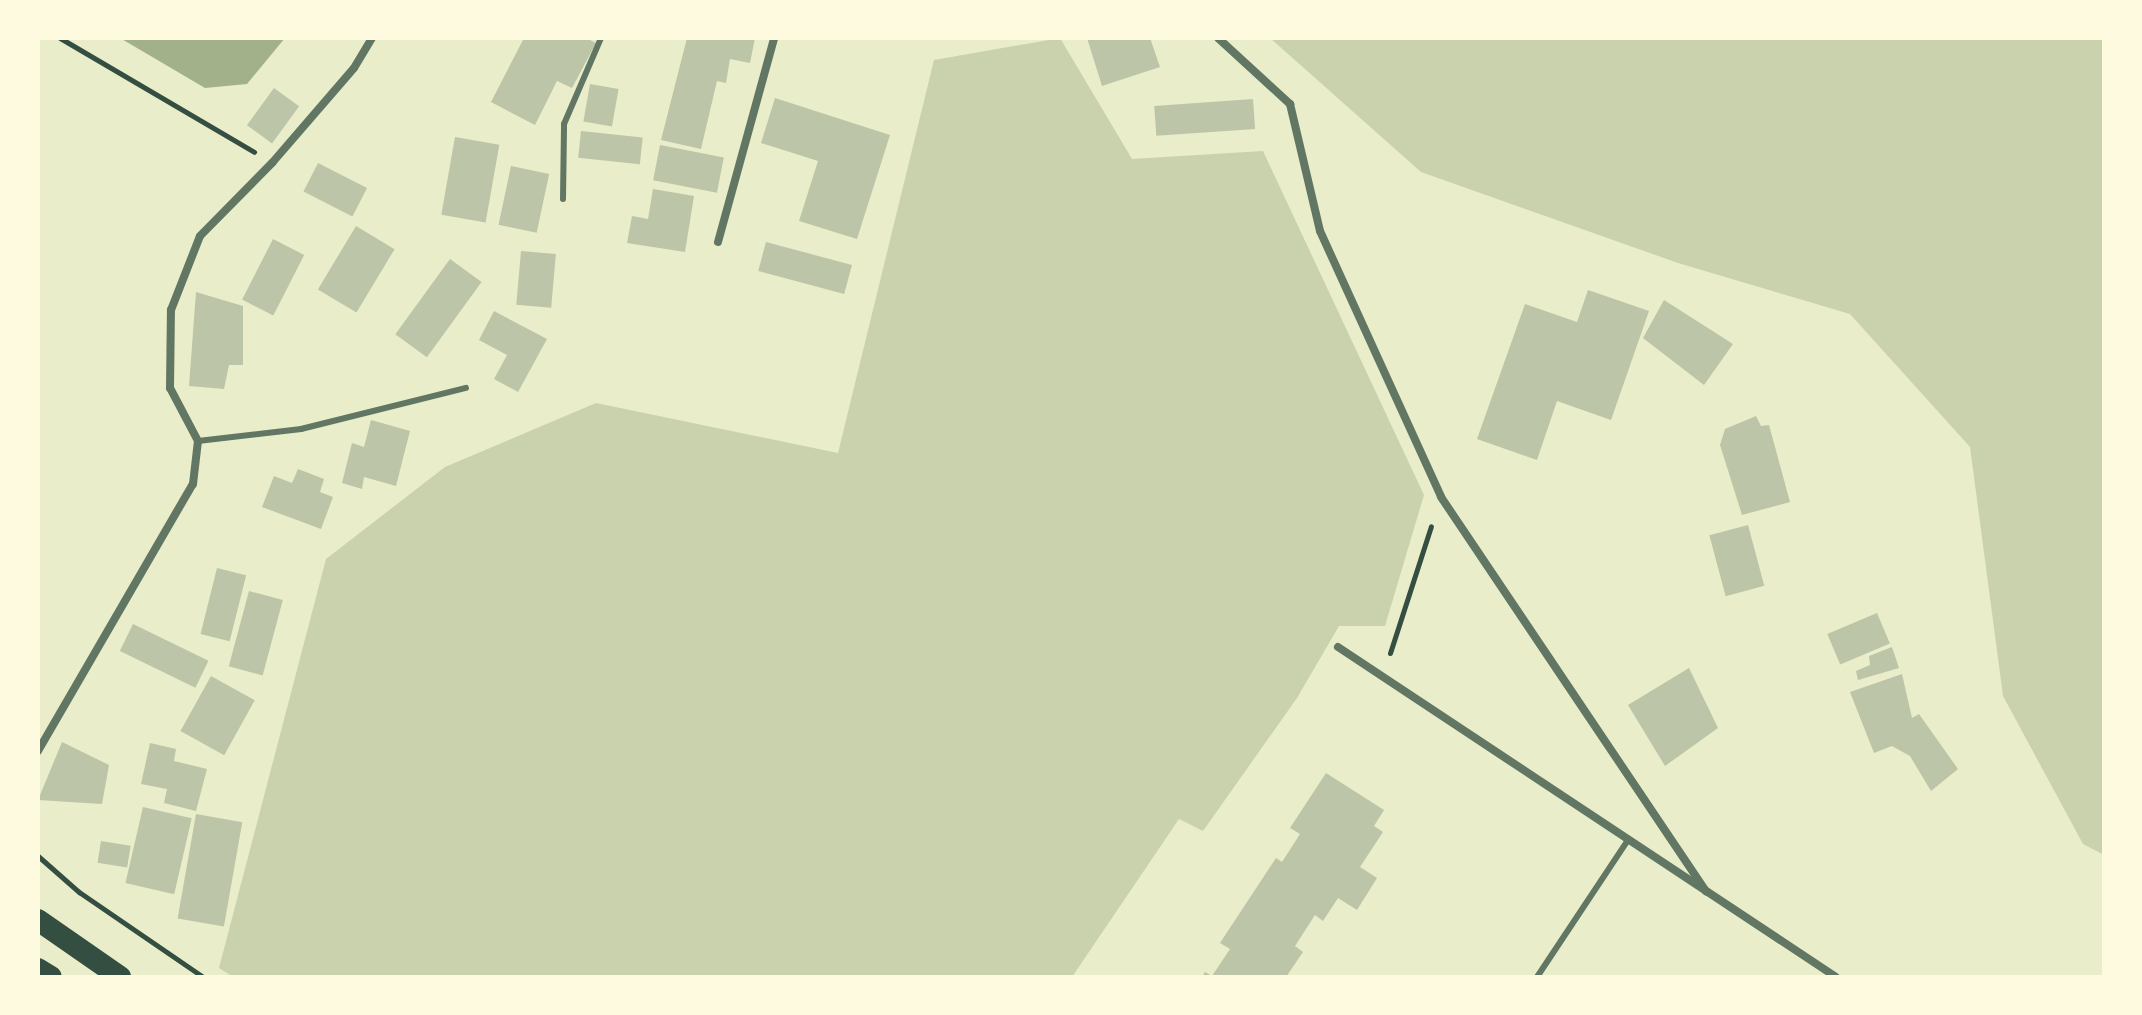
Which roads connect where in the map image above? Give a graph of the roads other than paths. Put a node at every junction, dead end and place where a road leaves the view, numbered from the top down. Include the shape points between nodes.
1 (372, 38) edge
2 (601, 38) edge
3 (774, 38) edge
4 (1218, 38) edge
5 (563, 199) dead end
6 (718, 242) dead end
7 (466, 388) dead end
8 (198, 441) junction
9 (1338, 647) dead end
10 (38, 751) edge
11 (1628, 840) junction
12 (1706, 891) junction
13 (38, 920) edge
14 (38, 969) edge
15 (51, 977) edge
16 (120, 977) edge
17 (1537, 977) edge
18 (1836, 977) edge

1 - 8 street via 354,68 272,163 200,236 171,310 170,388
2 - 5 lane via 564,124
3 - 6 street
4 - 12 street via 1290,104 1320,231 1441,497
7 - 8 lane via 301,429
8 - 10 street via 193,484
9 - 11 street
11 - 12 street
11 - 17 lane
12 - 18 street
13 - 16 highway
14 - 15 highway

